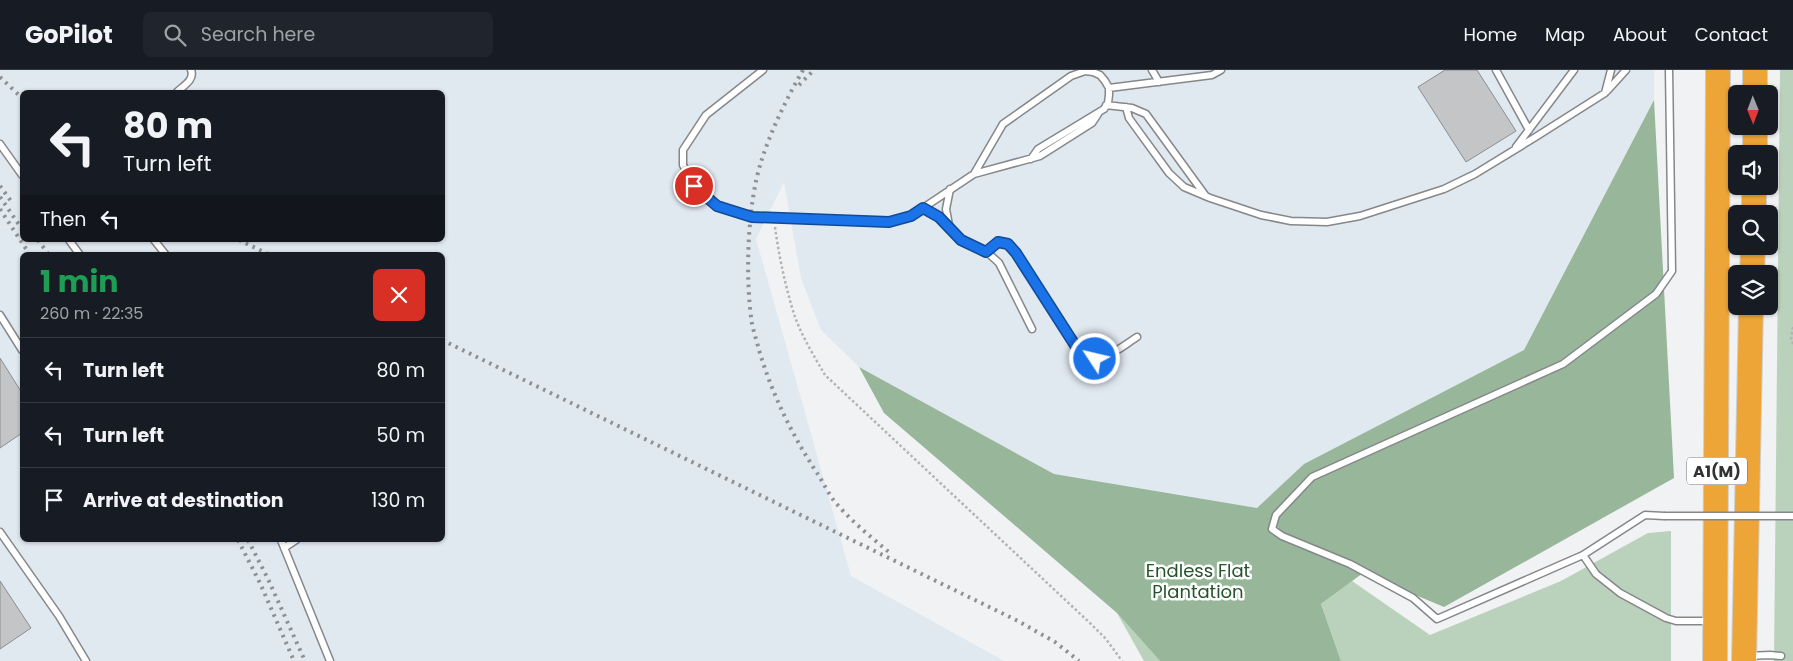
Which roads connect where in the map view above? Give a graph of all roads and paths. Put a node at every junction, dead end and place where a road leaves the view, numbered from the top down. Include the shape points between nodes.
1 (191, 70) edge
2 (763, 70) edge
3 (1152, 70) edge
4 (1221, 70) edge
5 (1496, 70) edge
6 (1574, 70) edge
7 (1611, 70) edge
8 (1626, 70) edge
9 (1669, 70) edge
10 (1718, 70) edge
11 (1755, 70) edge
12 (1072, 73) edge
13 (1159, 82) junction
14 (1755, 85) edge
15 (1108, 88) junction
16 (179, 90) edge
17 (1605, 93) junction
18 (1106, 105) junction
19 (1126, 107) junction
20 (1529, 130) junction
21 (0, 144) edge
22 (1514, 150) junction
23 (20, 172) edge
24 (974, 174) junction
25 (950, 189) junction
26 (1205, 196) junction
27 (923, 208) junction
28 (774, 218) junction
29 (949, 226) junction
30 (156, 242) edge
31 (164, 252) edge
32 (986, 252) junction
33 (0, 314) edge
34 (1751, 315) edge
35 (1793, 327) edge
36 (1032, 330) dead end
37 (1137, 337) dead end
38 (1793, 344) edge
39 (20, 347) edge
40 (1793, 516) edge
41 (0, 532) edge
42 (282, 542) edge
43 (293, 542) edge
44 (284, 548) junction
45 (1583, 555) junction
46 (1716, 621) junction
47 (1781, 656) dead end
48 (1744, 659) edge
49 (86, 661) edge
50 (330, 661) edge
51 (1122, 661) edge
52 (1715, 661) edge

1 - 16 lane via 191,78
2 - 28 lane via 706,115 682,150 683,165 694,186 717,206 752,217
3 - 13 lane
4 - 13 lane via 1212,75
5 - 20 lane
6 - 20 lane
7 - 17 lane
8 - 17 lane
9 - 45 lane via 1672,271 1656,294 1563,364 1312,477 1276,515 1272,529 1350,564 1413,598 1437,619
10 - 46 highway, A1(M)
11 - 14 highway
12 - 15 lane via 1093,72 1105,81
12 - 24 lane via 1003,124
13 - 15 lane
15 - 18 lane
17 - 22 lane
18 - 19 lane
18 - 24 lane via 1092,123 1040,156
19 - 26 lane via 1138,109 1149,117
19 - 26 lane via 1129,118 1168,172 1184,187
20 - 22 lane
21 - 23 lane
22 - 26 lane via 1444,188 1360,216 1327,222 1291,221 1261,215
24 - 25 lane
25 - 27 lane
25 - 29 lane via 946,209
27 - 28 lane via 911,216 889,222
27 - 29 lane via 932,211
28 - 51 path via 779,255 794,315 825,375 1091,624
29 - 32 lane via 961,240
30 - 31 lane
32 - 36 lane via 999,262
32 - 37 lane via 998,242 1013,248 1084,356 1101,358
33 - 39 lane
34 - 48 highway, A1(M)
35 - 38 path
40 - 45 lane, bridge via 1645,516
41 - 49 lane
42 - 44 lane
43 - 44 lane
44 - 50 lane
45 - 46 lane via 1596,574 1620,593 1666,618
46 - 52 highway, A1(M)
47 - 48 lane

